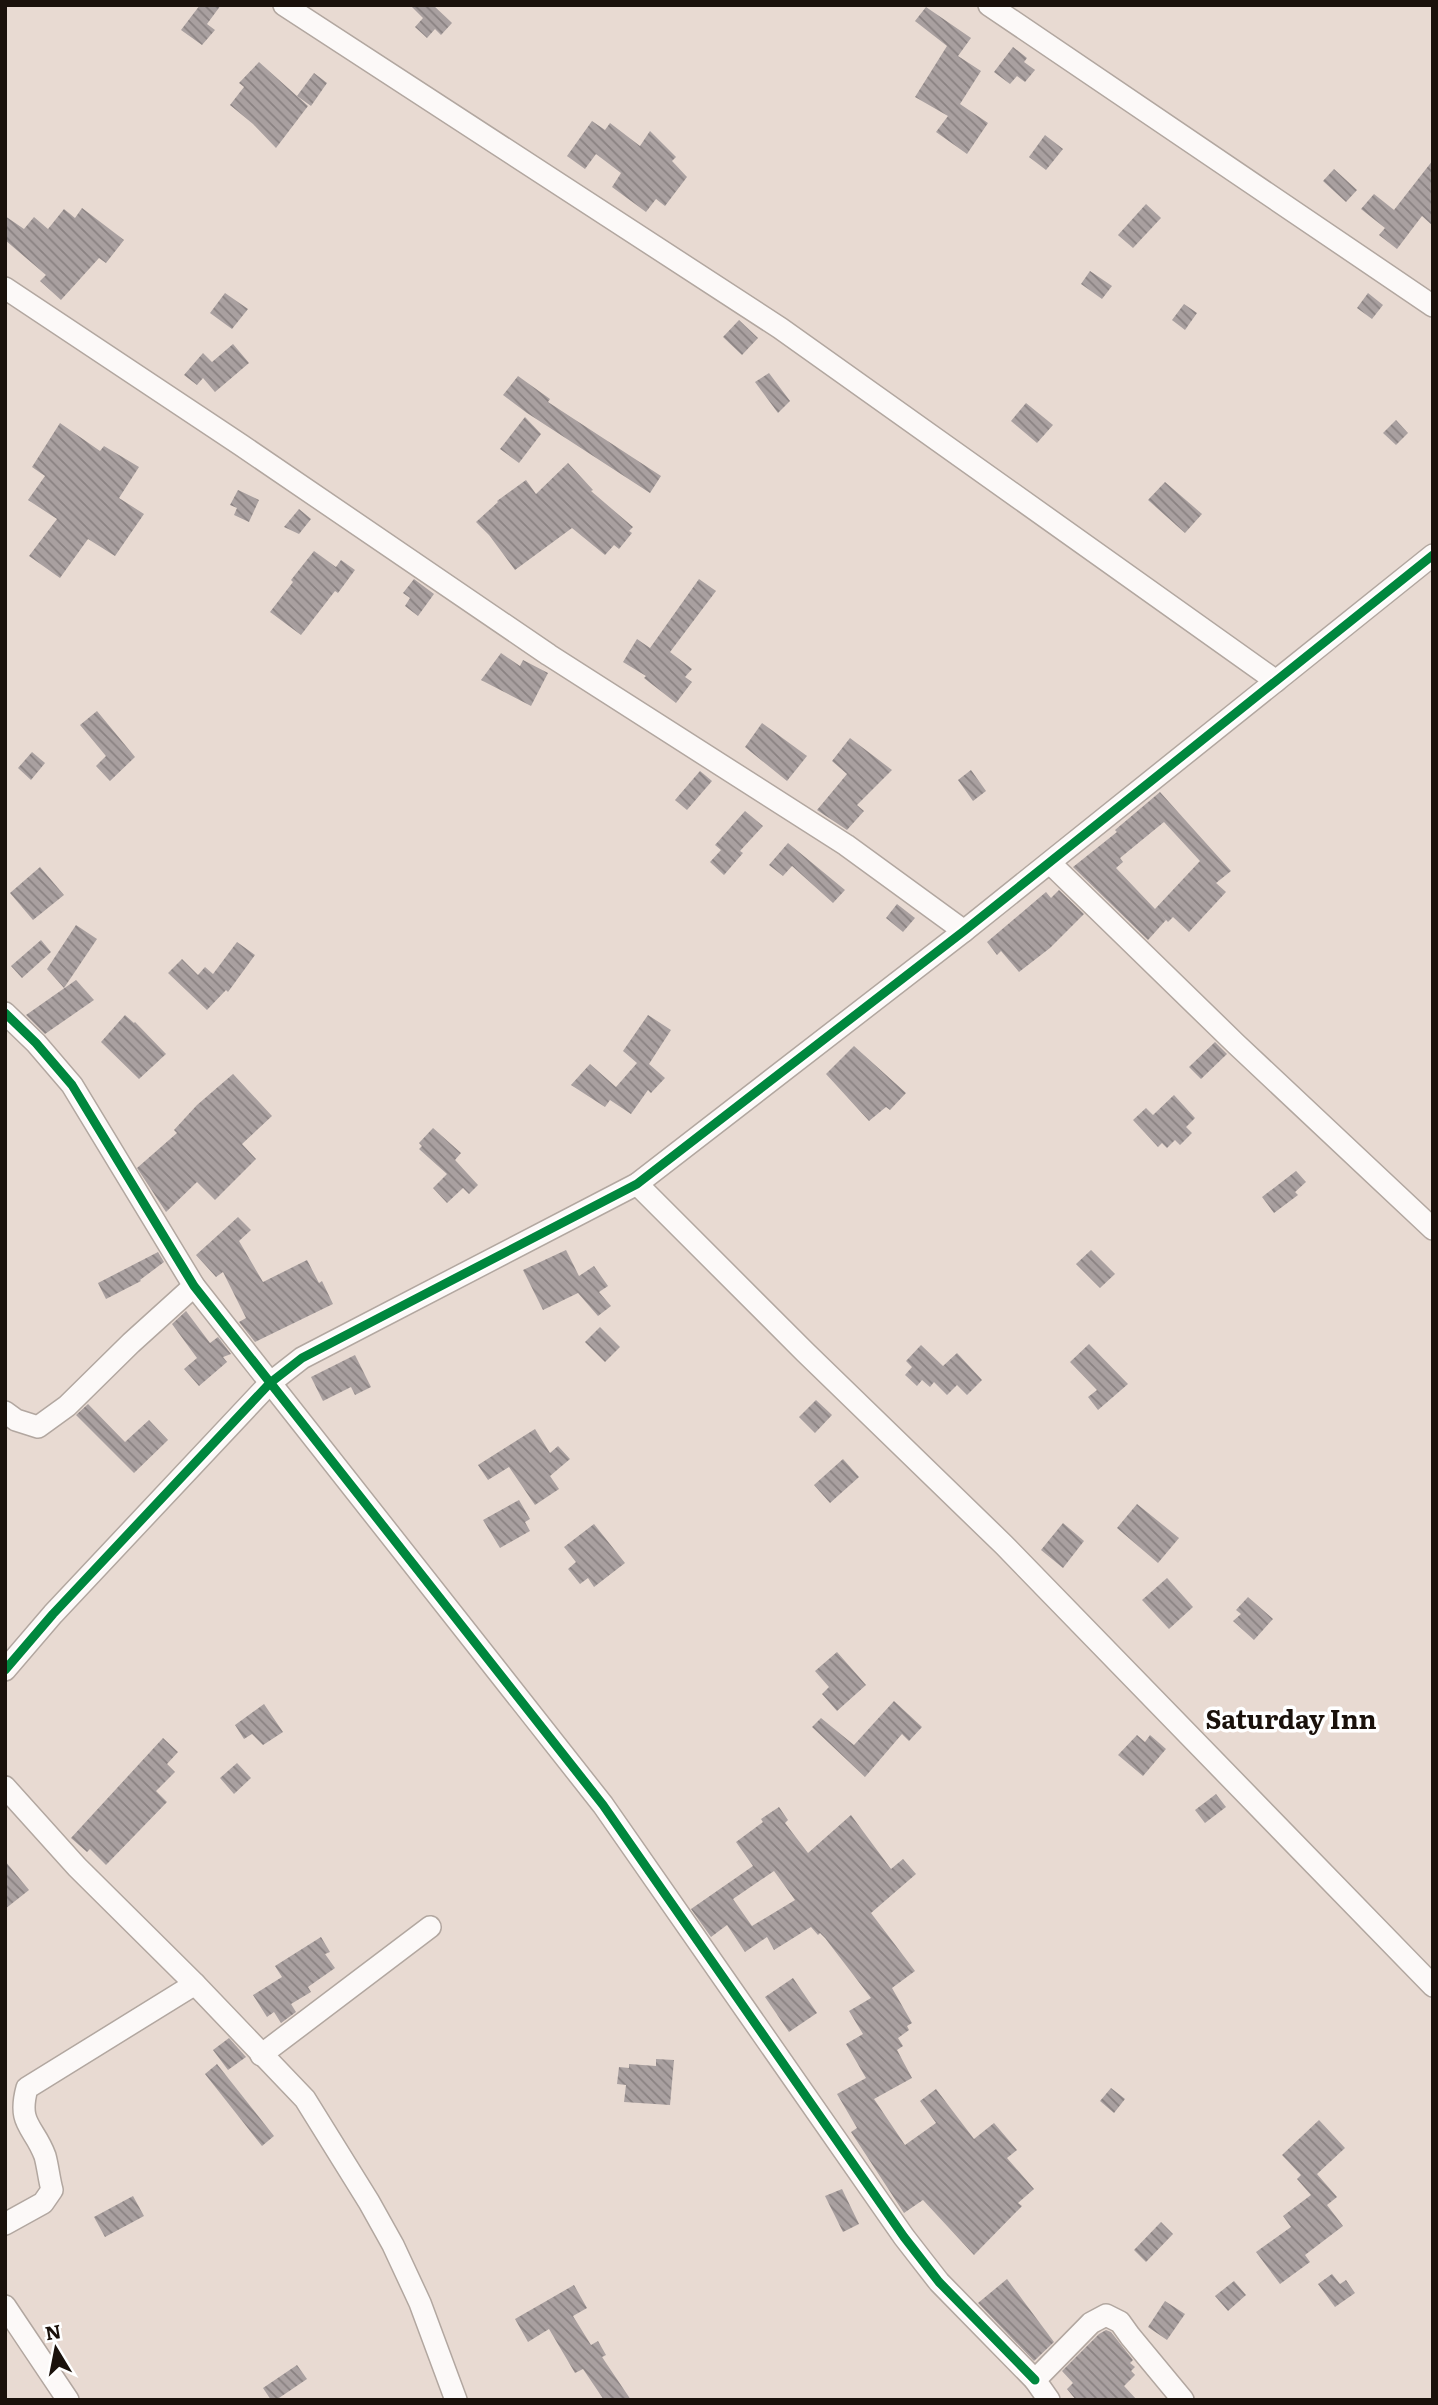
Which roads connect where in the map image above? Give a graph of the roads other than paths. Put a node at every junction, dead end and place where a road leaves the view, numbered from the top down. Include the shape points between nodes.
1 (284, 5) edge
2 (989, 5) edge
3 (5, 288) edge
4 (1433, 306) edge
5 (1433, 555) edge
6 (1276, 681) junction
7 (1050, 863) junction
8 (964, 931) junction
9 (5, 1013) edge
10 (637, 1184) junction
11 (1433, 1229) edge
12 (194, 1286) junction
13 (270, 1383) junction
14 (5, 1412) edge
15 (5, 1670) edge
16 (5, 1787) edge
17 (430, 1927) dead end
18 (195, 1984) junction
19 (1433, 1986) edge
20 (261, 2055) junction
21 (5, 2224) edge
22 (5, 2306) edge
23 (1035, 2380) junction
24 (68, 2400) edge
25 (456, 2400) edge
26 (1049, 2400) edge
27 (1183, 2400) edge

1 - 6 street via 780,328
2 - 4 street
3 - 8 street via 549,655 846,845
5 - 6 street
6 - 7 street
7 - 8 street
7 - 11 street
8 - 10 street
9 - 12 street via 72,1084
10 - 13 street via 302,1358
10 - 19 street via 1004,1545
12 - 13 street
12 - 14 street via 38,1427
13 - 15 street
13 - 23 street via 603,1805 904,2237 939,2282
16 - 18 street via 77,1867
17 - 20 street
18 - 20 street
18 - 21 street via 27,2088 22,2105 25,2120 45,2155 52,2189 43,2203
20 - 25 street via 305,2099 369,2202 420,2302
22 - 24 street
23 - 26 street
23 - 27 street via 1091,2323 1107,2315 1120,2322

